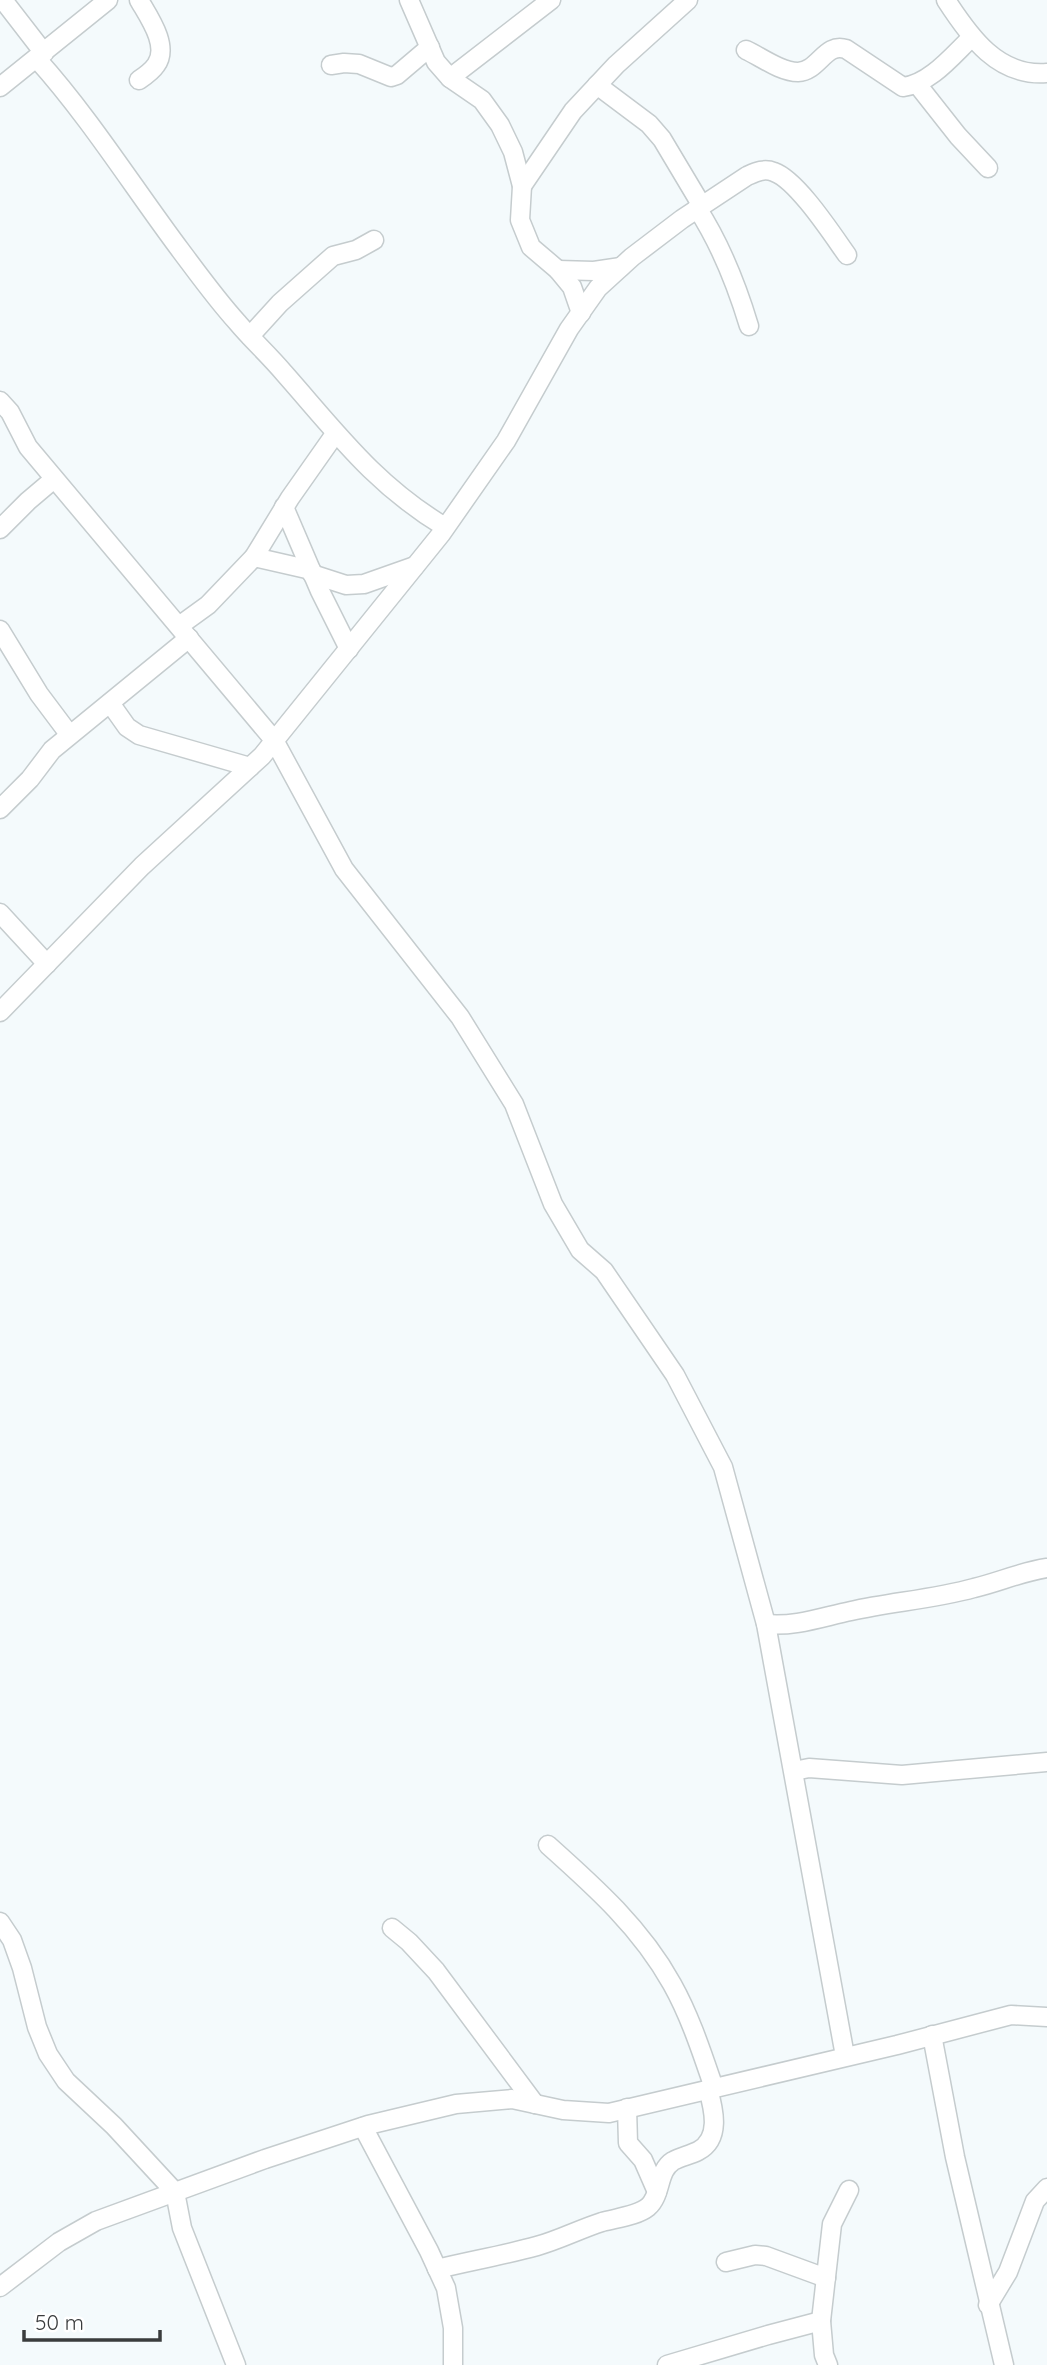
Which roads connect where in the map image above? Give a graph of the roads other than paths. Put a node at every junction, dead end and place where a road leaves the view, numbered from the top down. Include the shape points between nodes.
1 (3, 0) edge
2 (108, 0) edge
3 (138, 0) edge
4 (409, 0) edge
5 (551, 0) edge
6 (688, 0) edge
7 (946, 0) edge
8 (972, 37) junction
9 (429, 47) junction
10 (746, 50) dead end
11 (41, 56) junction
12 (331, 65) dead end
13 (1047, 73) edge
14 (450, 78) junction
15 (139, 80) dead end
16 (916, 84) junction
17 (597, 85) junction
18 (0, 87) edge
19 (988, 168) dead end
20 (522, 186) junction
21 (700, 207) junction
22 (374, 240) dead end
23 (847, 255) dead end
24 (621, 267) junction
25 (558, 270) junction
26 (581, 313) junction
27 (749, 326) dead end
28 (250, 336) junction
29 (0, 401) edge
30 (335, 434) junction
31 (54, 479) junction
32 (284, 507) junction
33 (445, 527) junction
34 (0, 529) edge
35 (254, 556) junction
36 (415, 566) junction
37 (311, 572) junction
38 (0, 630) edge
39 (184, 632) junction
40 (349, 649) junction
41 (110, 703) junction
42 (69, 734) junction
43 (274, 740) junction
44 (250, 767) junction
45 (0, 809) edge
46 (0, 913) edge
47 (47, 964) junction
48 (0, 1012) edge
49 (1047, 1568) edge
50 (766, 1624) junction
51 (1047, 1762) edge
52 (794, 1771) junction
53 (548, 1844) dead end
54 (0, 1922) edge
55 (392, 1928) dead end
56 (1047, 2017) edge
57 (932, 2035) junction
58 (845, 2056) junction
59 (711, 2088) junction
60 (535, 2104) junction
61 (627, 2108) junction
62 (363, 2127) junction
63 (1047, 2188) edge
64 (849, 2190) dead end
65 (657, 2192) junction
66 (175, 2193) junction
67 (726, 2262) dead end
68 (438, 2269) junction
69 (826, 2278) junction
70 (0, 2287) edge
71 (988, 2305) junction
72 (821, 2321) junction
73 (236, 2365) edge
74 (453, 2365) edge
75 (667, 2365) edge
76 (828, 2365) edge
77 (1004, 2365) edge

1 - 11 street
2 - 11 street
3 - 15 street via 158,38 161,54 158,63
4 - 9 street
5 - 14 street
6 - 17 street
7 - 8 street
8 - 13 street via 1004,65
8 - 16 street
9 - 12 street via 391,77 359,64
9 - 14 street
10 - 16 street via 796,72 807,70 838,47 903,87
11 - 18 street
11 - 28 street via 183,254
14 - 20 street via 482,100 500,125
16 - 19 street
17 - 20 street
17 - 21 street via 662,139
20 - 25 street via 520,220 531,247
21 - 23 street via 747,176 771,170 797,191
21 - 24 street
21 - 27 street via 719,242
22 - 28 street via 333,256
24 - 25 street
24 - 26 street via 598,288
25 - 26 street via 572,287
26 - 33 street via 506,441
28 - 30 street
29 - 31 street
30 - 32 street
30 - 33 street via 373,474
31 - 34 street
31 - 39 street
32 - 35 street
32 - 37 street
33 - 36 street
35 - 37 street
35 - 39 street
36 - 37 street via 365,584 346,585
36 - 40 street
37 - 40 street
38 - 42 street
39 - 41 street
39 - 43 street
40 - 43 street
41 - 42 street
41 - 44 street via 127,727 139,735
42 - 45 street
43 - 44 street
43 - 50 street via 344,869 460,1017 514,1104 553,1204 580,1250 604,1271 675,1375 723,1467
44 - 47 street via 142,866
46 - 47 street
47 - 48 street
49 - 50 street via 946,1595 786,1626
50 - 52 street
51 - 52 street via 902,1775 809,1768
52 - 58 street
53 - 59 street via 620,1912 653,1952 673,1985
54 - 66 street via 12,1940 48,2054 66,2081
55 - 60 street via 436,1971
56 - 57 street via 1011,2015
57 - 58 street
57 - 71 street
58 - 59 street
59 - 61 street
59 - 65 street via 714,2128 710,2142 673,2161
60 - 61 street via 609,2113
60 - 62 street via 512,2099 456,2104
61 - 65 street via 628,2143 643,2160
62 - 66 street
62 - 68 street
63 - 71 street via 1035,2201 1008,2272
64 - 69 street via 832,2224
65 - 68 street via 638,2213 538,2246
66 - 70 street via 96,2221
66 - 73 street via 182,2228
67 - 69 street via 766,2256
68 - 74 street via 453,2328
69 - 72 street
71 - 77 street
72 - 75 street
72 - 76 street

